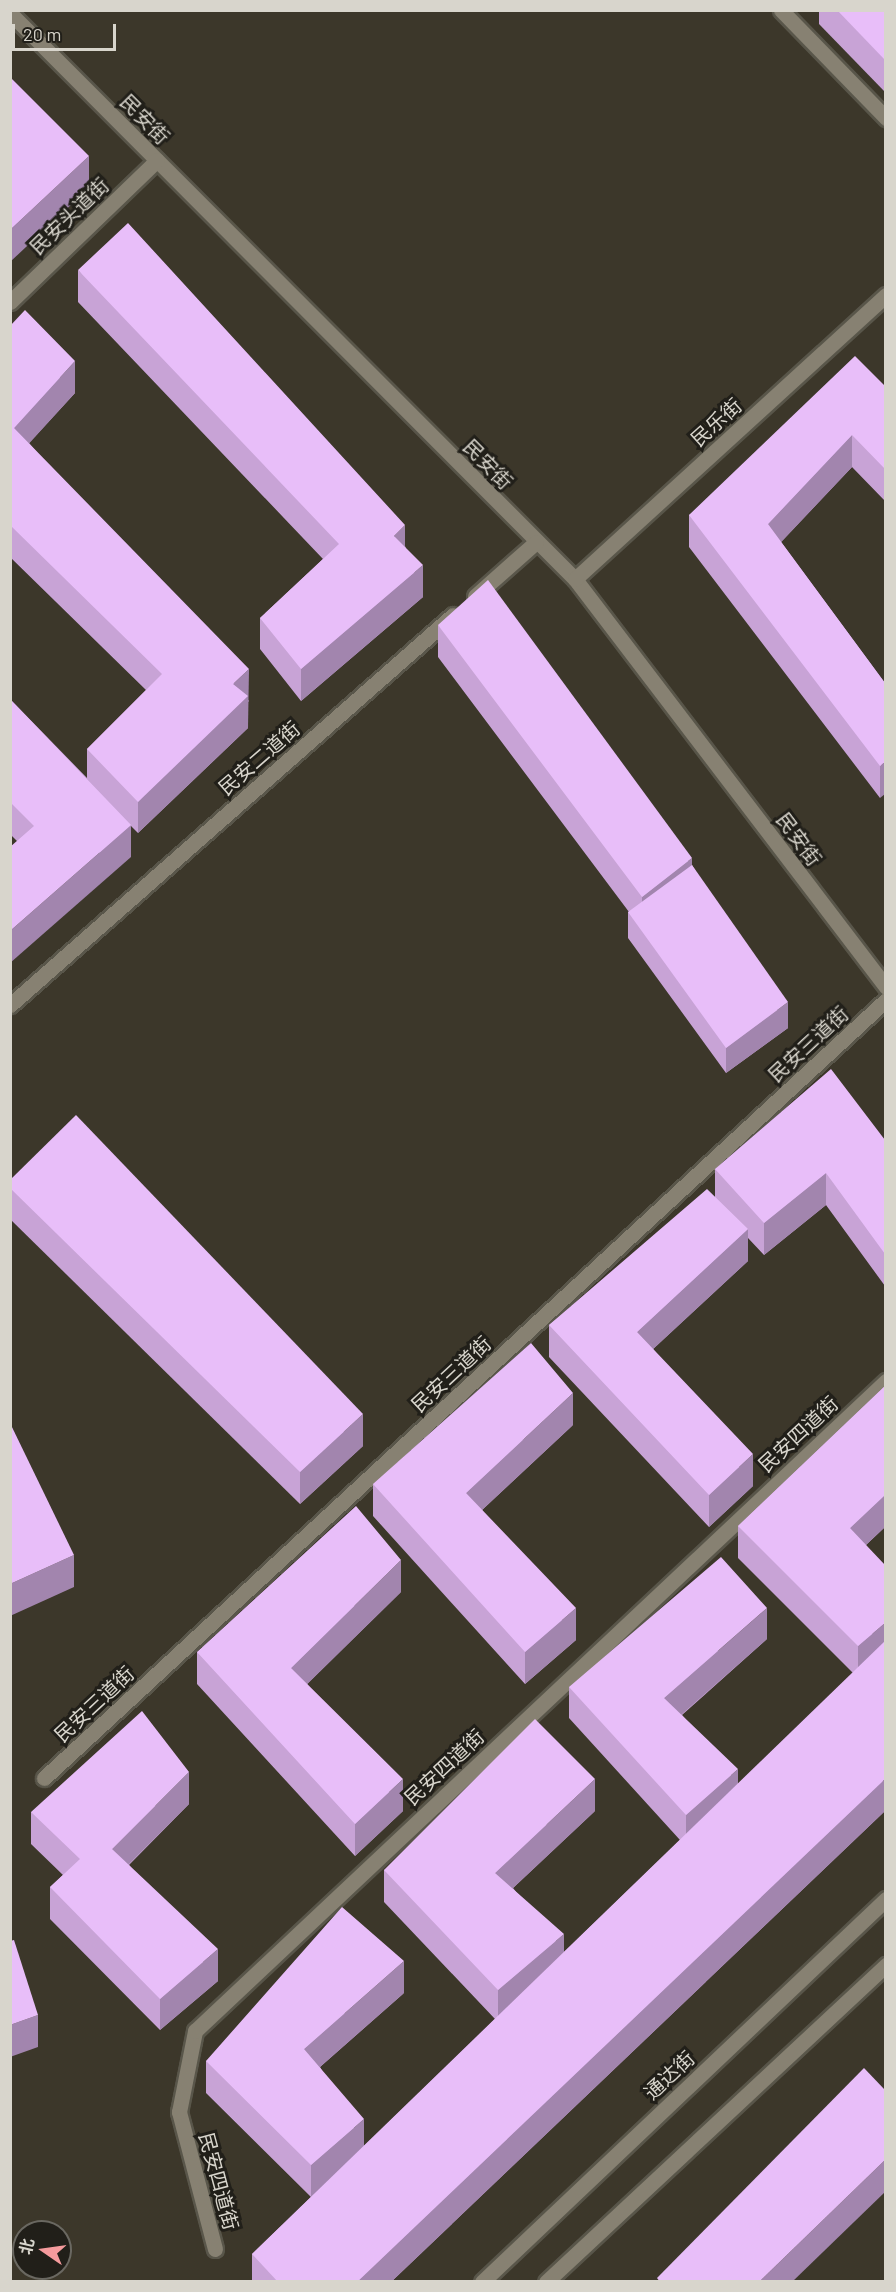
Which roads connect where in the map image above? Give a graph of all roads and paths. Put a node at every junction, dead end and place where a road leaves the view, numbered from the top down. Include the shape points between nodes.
1 (781, 10) edge
2 (10, 14) edge
3 (885, 118) edge
4 (157, 160) junction
5 (884, 299) edge
6 (10, 302) edge
7 (536, 542) junction
8 (575, 579) junction
9 (885, 987) edge
10 (885, 1000) edge
11 (10, 1005) edge
12 (885, 1381) edge
13 (44, 1778) dead end
14 (885, 1899) edge
15 (885, 1965) edge
16 (215, 2249) dead end
17 (482, 2282) edge
18 (546, 2282) edge

1 - 3 street
2 - 4 street, 民安街
4 - 6 street, 民安头道街
4 - 7 street, 民安街
5 - 8 street, 民乐街
7 - 8 street, 民安街
7 - 11 street, 民安二道街
8 - 9 street, 民安街
10 - 13 street, 民安三道街
12 - 16 street, 民安四道街 via 195,2031 179,2112
14 - 17 street, 通达街
15 - 18 street

